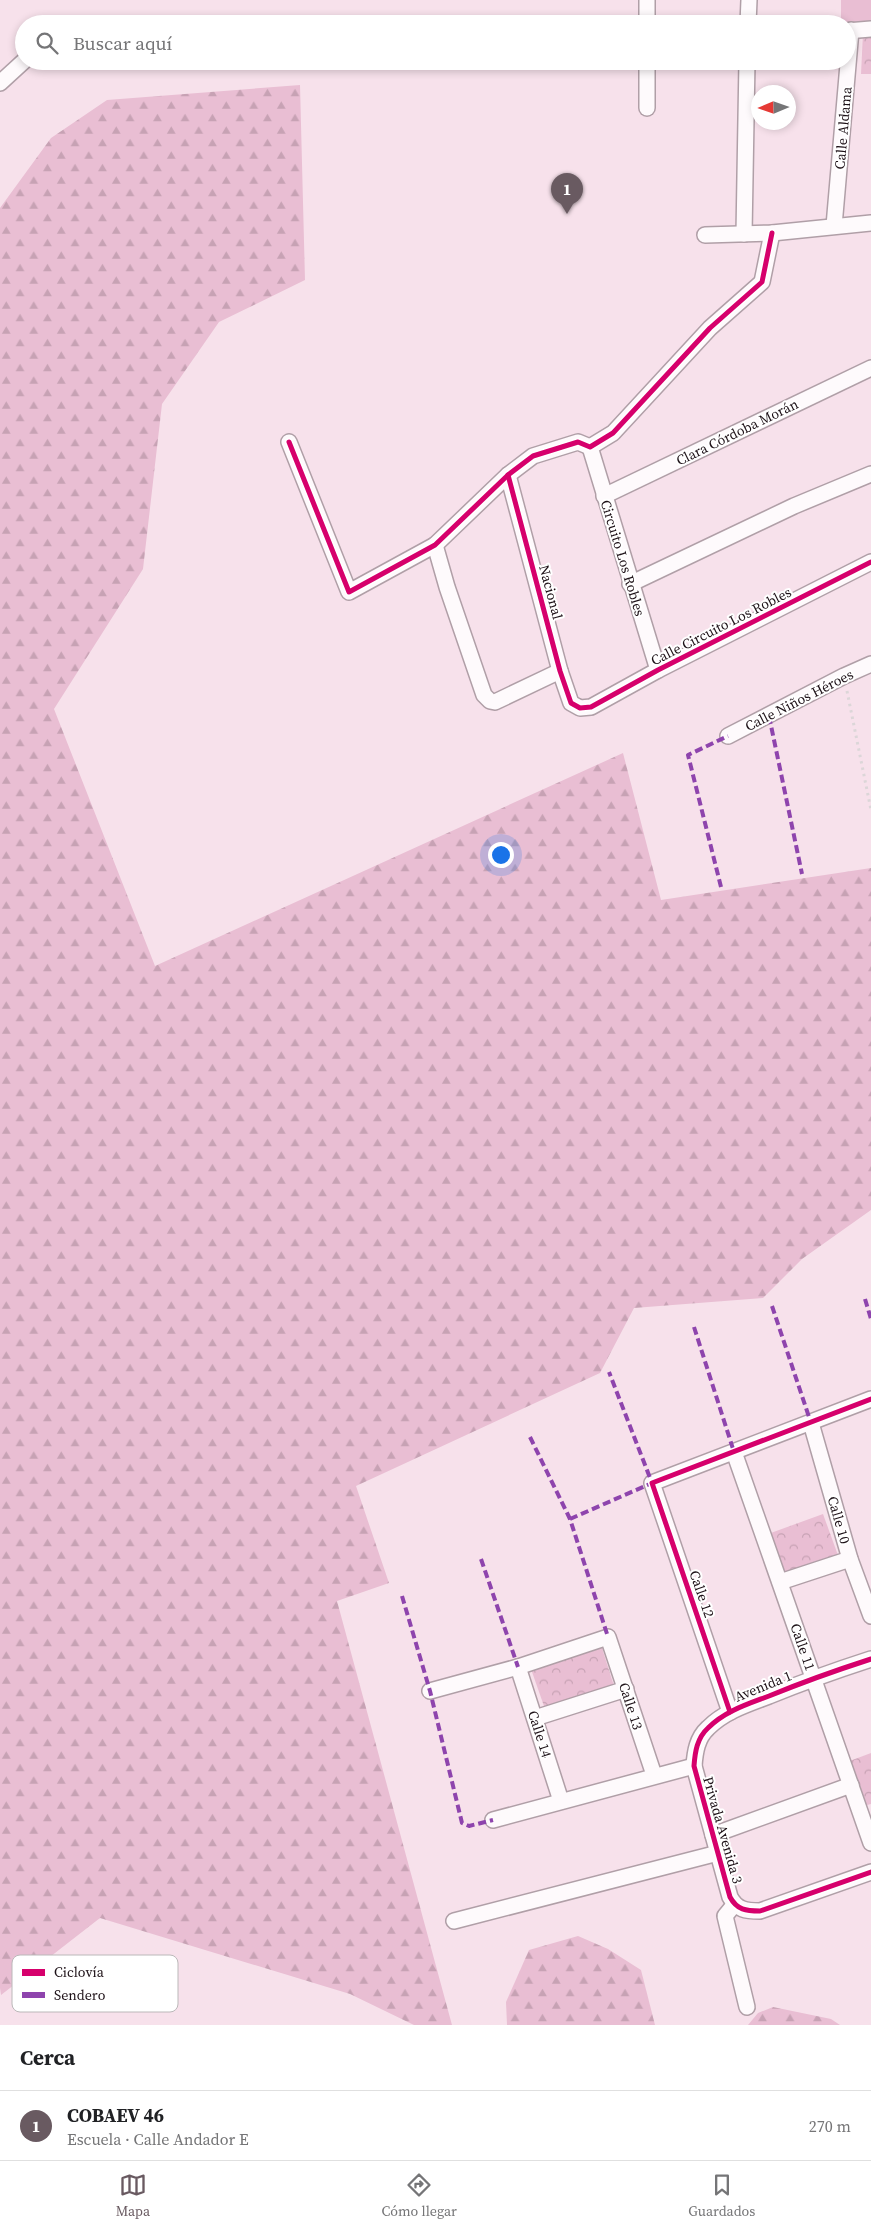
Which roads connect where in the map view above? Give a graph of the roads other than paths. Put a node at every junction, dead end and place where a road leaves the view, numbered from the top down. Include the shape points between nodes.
1 (647, 0) edge
2 (748, 0) edge
3 (647, 15) edge
4 (748, 15) edge
5 (871, 29) edge
6 (856, 30) edge
7 (15, 69) edge
8 (647, 70) edge
9 (747, 70) edge
10 (846, 70) edge
11 (0, 83) edge
12 (646, 108) dead end
13 (871, 222) edge
14 (834, 226) junction
15 (772, 233) junction
16 (744, 234) junction
17 (706, 235) dead end
18 (871, 368) edge
19 (290, 442) dead end
20 (590, 447) junction
21 (871, 474) edge
22 (508, 476) junction
23 (604, 496) junction
24 (435, 545) junction
25 (871, 562) edge
26 (630, 584) junction
27 (871, 664) edge
28 (658, 670) junction
29 (560, 671) junction
30 (580, 708) joint
31 (728, 736) dead end
32 (871, 1399) edge
33 (811, 1423) junction
34 (734, 1452) junction
35 (850, 1559) junction
36 (780, 1582) junction
37 (871, 1616) edge
38 (871, 1659) edge
39 (518, 1667) junction
40 (813, 1678) junction
41 (626, 1689) junction
42 (430, 1692) dead end
43 (730, 1712) junction
44 (534, 1718) junction
45 (694, 1766) junction
46 (654, 1775) junction
47 (851, 1785) junction
48 (561, 1801) junction
49 (493, 1820) dead end
50 (713, 1835) junction
51 (871, 1843) edge
52 (718, 1853) junction
53 (871, 1872) edge
54 (734, 1905) junction
55 (454, 1921) dead end
56 (747, 2007) dead end

1 - 3 street
2 - 4 street
5 - 6 street
7 - 11 street
8 - 12 street
9 - 16 street
10 - 14 street, Calle Aldama
13 - 14 street
14 - 15 street
15 - 16 street
15 - 20 street via 762,282 710,328 613,433
16 - 17 street
18 - 23 street, Clara Córdoba Morán
19 - 24 street via 349,592
20 - 22 street via 578,442 533,456
20 - 23 street, Circuito Los Robles
21 - 26 street via 794,506
22 - 24 street
22 - 29 street, Nacional
23 - 26 street, Circuito Los Robles
24 - 29 street via 484,695 495,702
25 - 28 street, Calle Circuito Los Robles
26 - 28 street, Circuito Los Robles
27 - 31 street, Calle Niños Héroes
28 - 30 street, Calle Circuito Los Robles via 591,707
29 - 30 street, Nacional via 571,703
32 - 33 street
33 - 34 street
33 - 35 street, Calle 10
34 - 36 street, Calle 11
34 - 43 street, Calle 12 via 652,1483
35 - 36 street
35 - 37 street, Calle 10
36 - 40 street, Calle 11
38 - 40 street, Avenida 1
39 - 41 street, Calle 13 via 608,1637
39 - 42 street
39 - 44 street, Calle 14
40 - 43 street, Avenida 1
40 - 47 street, Calle 11
41 - 44 street
41 - 46 street, Calle 13
43 - 45 street, Avenida 1 via 708,1728 699,1740
44 - 48 street, Calle 14
45 - 46 street
45 - 50 street, Privada Avenida 3
46 - 48 street
47 - 50 street
47 - 51 street, Calle 11
48 - 49 street
50 - 52 street, Privada Avenida 3
52 - 54 street, Privada Avenida 3
52 - 55 street, Privada Avenida 3
53 - 54 street, Privada Avenida 3 via 760,1911 746,1911
54 - 56 street via 725,1916

